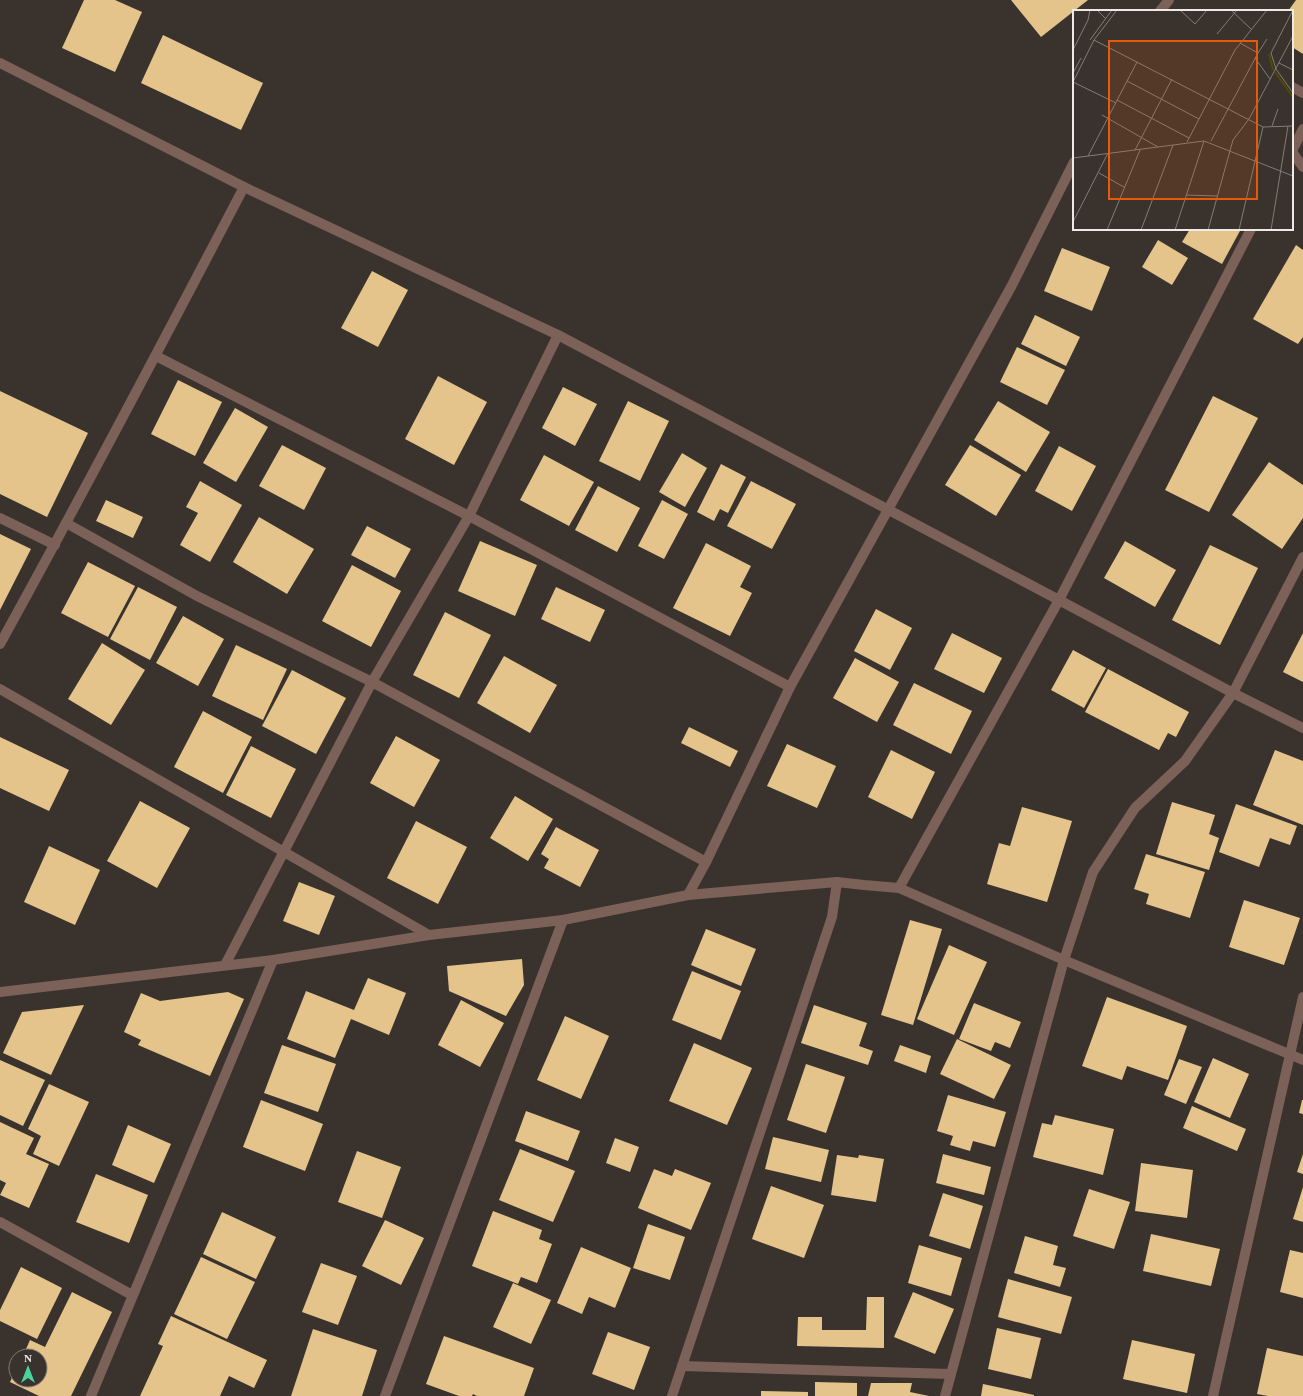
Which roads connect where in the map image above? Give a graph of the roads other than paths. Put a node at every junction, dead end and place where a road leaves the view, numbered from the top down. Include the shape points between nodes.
1 (1169, 0) edge
2 (1161, 10) edge
3 (0, 63) edge
4 (1293, 88) edge
5 (1303, 93) edge
6 (1303, 129) edge
7 (1293, 149) edge
8 (1293, 152) edge
9 (1073, 164) edge
10 (1303, 167) edge
11 (244, 187) junction
12 (1250, 230) edge
13 (558, 335) junction
14 (156, 356) junction
15 (888, 510) junction
16 (469, 516) junction
17 (0, 518) edge
18 (66, 523) junction
19 (54, 545) junction
20 (1303, 557) edge
21 (1059, 600) junction
22 (0, 644) edge
23 (372, 682) junction
24 (790, 687) junction
25 (0, 689) edge
26 (1233, 693) junction
27 (1303, 728) edge
28 (283, 853) junction
29 (706, 862) junction
30 (837, 882) junction
31 (899, 888) junction
32 (688, 895) junction
33 (563, 920) junction
34 (429, 935) junction
35 (273, 960) junction
36 (1064, 960) junction
37 (224, 965) junction
38 (0, 992) edge
39 (1303, 997) edge
40 (1289, 1055) junction
41 (1303, 1060) edge
42 (0, 1222) edge
43 (132, 1295) junction
44 (682, 1366) junction
45 (951, 1374) junction
46 (91, 1396) edge
47 (385, 1396) edge
48 (672, 1396) edge
49 (946, 1396) edge
50 (1213, 1396) edge

1 - 2 street
3 - 11 street
4 - 5 street
6 - 7 street
8 - 10 street
9 - 15 street via 1011,287
11 - 13 street
11 - 14 street
12 - 21 street
13 - 15 street
13 - 16 street
14 - 16 street
14 - 18 street
15 - 21 street
15 - 24 street
16 - 23 street
16 - 24 street
17 - 19 street
18 - 19 street
18 - 23 street via 197,596
19 - 22 street
20 - 26 street
21 - 26 street
21 - 31 street
23 - 28 street
23 - 29 street
24 - 29 street
25 - 28 street
26 - 27 street
26 - 36 street via 1185,761 1135,808 1093,872
28 - 34 street
28 - 37 street
29 - 32 street
30 - 31 street
30 - 32 street
30 - 44 street via 832,917
31 - 36 street
32 - 33 street
33 - 34 street
33 - 47 street
34 - 35 street
35 - 37 street
35 - 43 street
36 - 40 street
36 - 45 street
37 - 38 street
39 - 40 street
40 - 41 street
40 - 50 street
42 - 43 street
43 - 46 street
44 - 45 street
44 - 48 street
45 - 49 street

